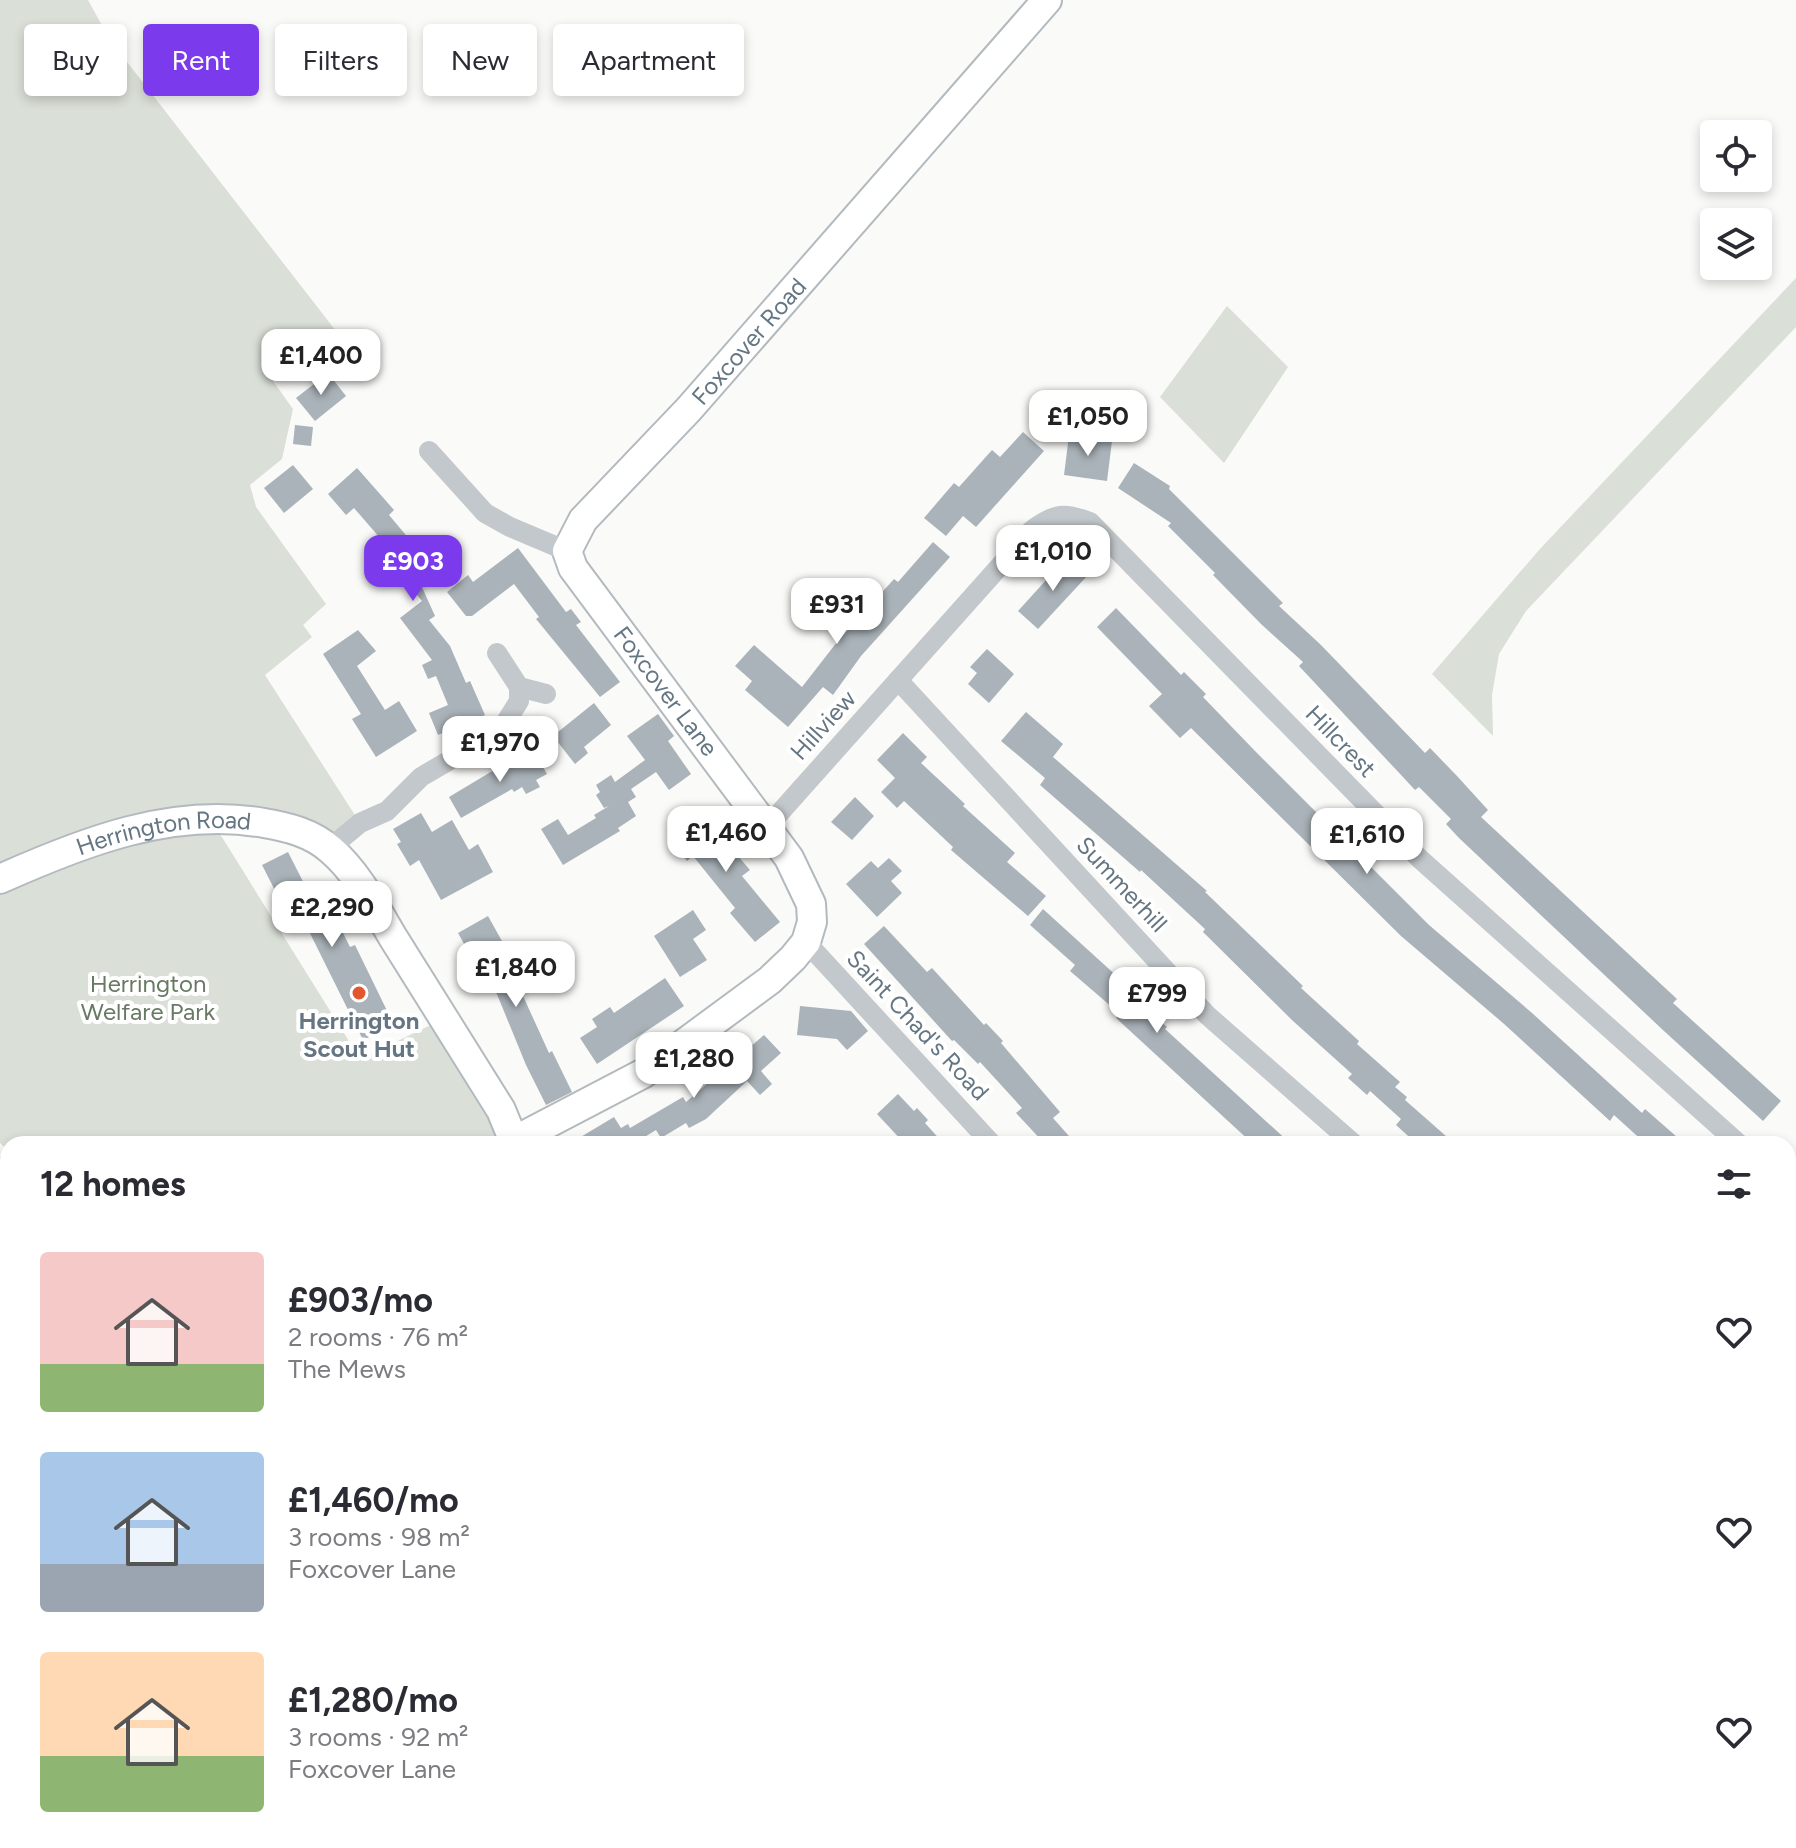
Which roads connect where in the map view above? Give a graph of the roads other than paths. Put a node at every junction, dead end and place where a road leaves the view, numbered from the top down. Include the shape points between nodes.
1 (1047, 0) edge
2 (429, 451) dead end
3 (1049, 518) joint
4 (567, 551) junction
5 (497, 653) dead end
6 (898, 680) junction
7 (519, 687) junction
8 (546, 694) dead end
9 (767, 827) junction
10 (330, 848) junction
11 (0, 879) edge
12 (806, 942) junction
13 (512, 1136) edge
14 (526, 1136) edge
15 (985, 1136) edge
16 (1345, 1136) edge
17 (1730, 1136) edge

1 - 4 street, Foxcover Road via 700,398 583,520
2 - 4 street via 485,513
3 - 6 street, Hillview via 1032,530
3 - 17 street, Hillcrest via 1070,515 1090,522 1420,859
4 - 9 street, Foxcover Lane via 573,568
5 - 7 street
6 - 9 street, Hillview
6 - 16 street, Summerhill via 1207,1015
7 - 8 street
7 - 10 street via 519,701 501,730 421,777 387,811 360,823
9 - 12 street, Foxcover Lane via 811,904
10 - 11 street, Herrington Road via 287,826 211,817 132,830
10 - 13 street via 372,904
12 - 14 street via 770,980 644,1073
12 - 15 street, Saint Chad's Road

